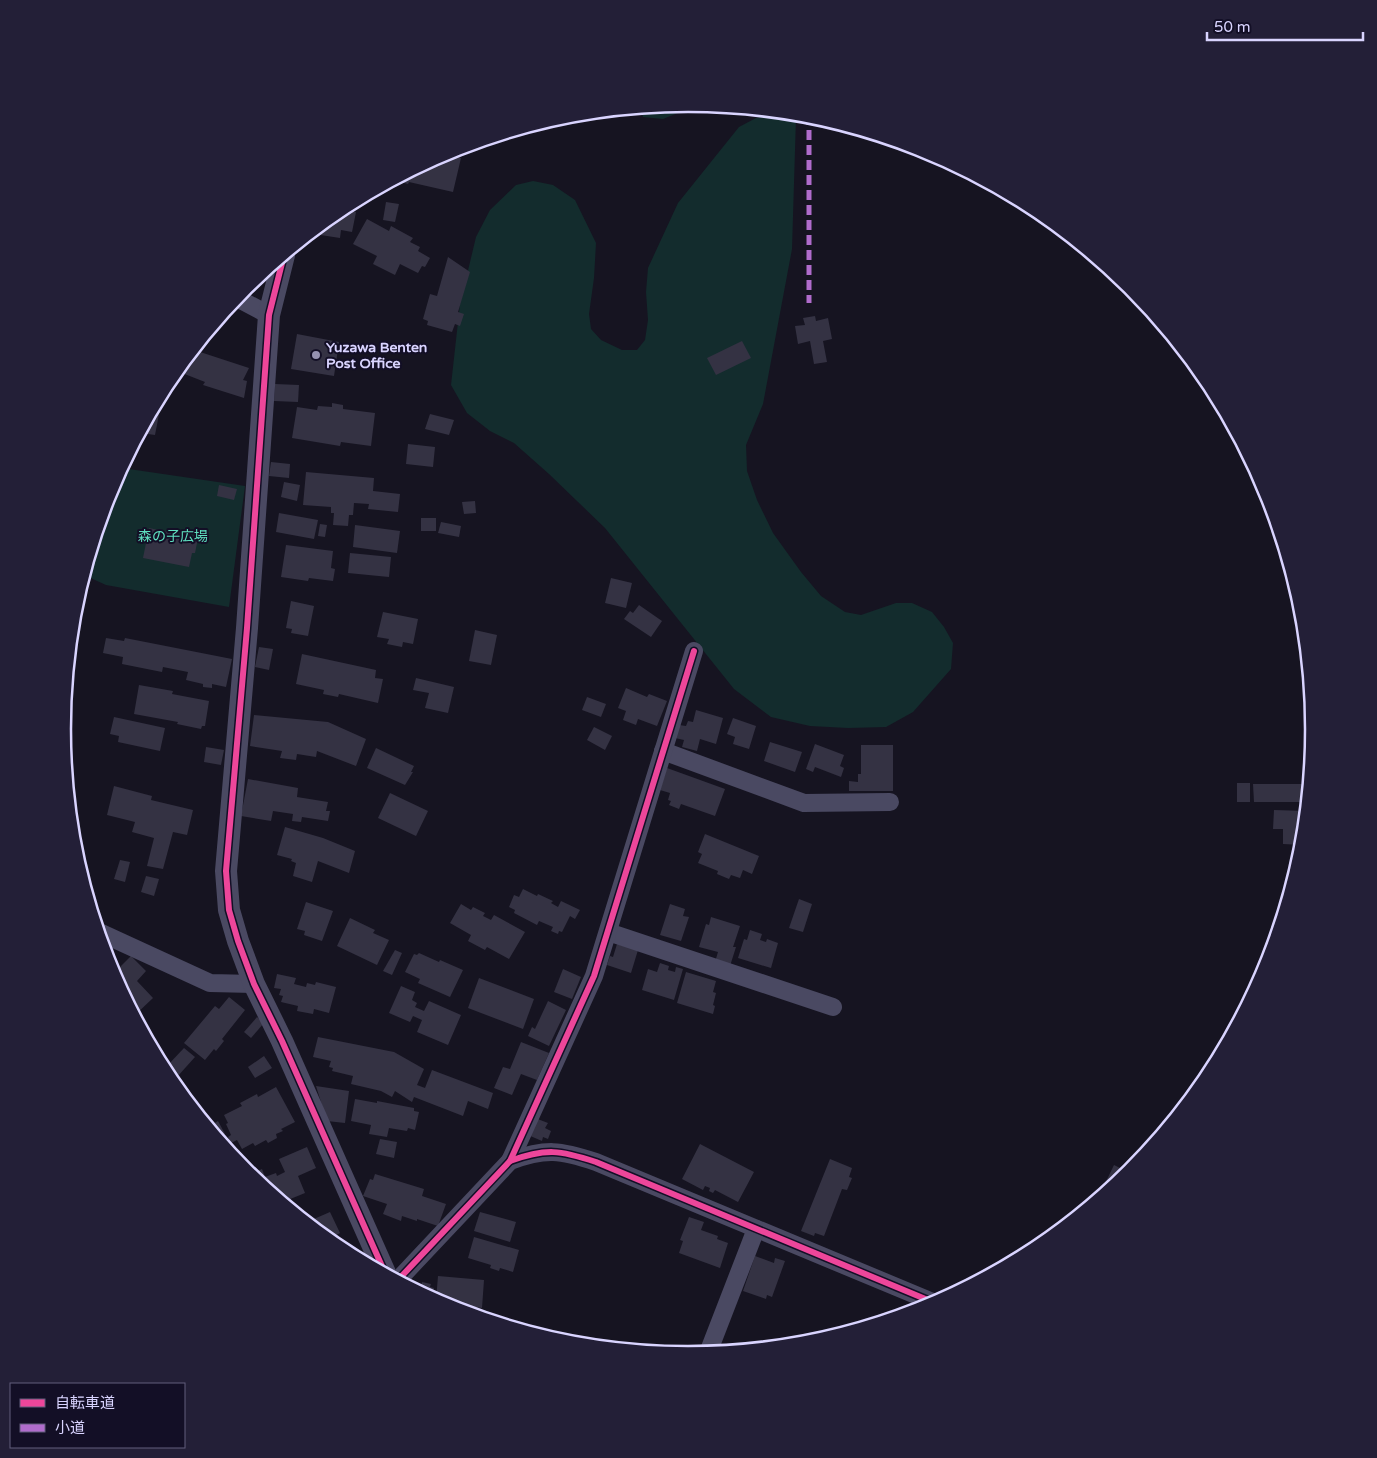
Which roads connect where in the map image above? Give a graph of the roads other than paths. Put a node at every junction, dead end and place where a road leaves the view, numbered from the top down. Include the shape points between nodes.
1 (281, 266) edge
2 (244, 302) edge
3 (269, 315) junction
4 (694, 651) dead end
5 (664, 751) junction
6 (890, 802) dead end
7 (608, 932) junction
8 (107, 936) edge
9 (254, 984) junction
10 (833, 1007) dead end
11 (510, 1161) junction
12 (756, 1229) junction
13 (381, 1265) edge
14 (402, 1276) edge
15 (924, 1299) edge
16 (711, 1345) edge

1 - 3 street
2 - 3 street
3 - 9 street via 226,871 229,910
4 - 5 street
5 - 6 street via 804,803
5 - 7 street
7 - 10 street
7 - 11 street via 594,976
8 - 9 street via 210,983
9 - 13 street
11 - 12 street via 530,1154 570,1153
11 - 14 street
12 - 15 street
12 - 16 street

